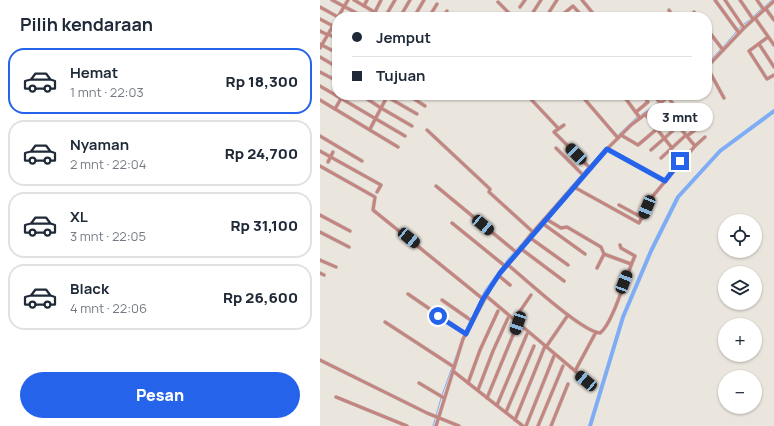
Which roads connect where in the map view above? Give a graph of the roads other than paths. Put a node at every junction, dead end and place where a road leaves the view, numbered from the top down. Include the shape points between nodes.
1 (332, 0) edge
2 (348, 0) edge
3 (354, 0) edge
4 (367, 0) edge
5 (381, 0) edge
6 (396, 0) edge
7 (410, 0) edge
8 (424, 0) edge
9 (525, 0) edge
10 (542, 0) edge
11 (557, 0) edge
12 (582, 0) edge
13 (714, 0) edge
14 (725, 0) edge
15 (740, 0) edge
16 (758, 0) edge
17 (498, 2) dead end
18 (774, 2) edge
19 (437, 4) dead end
20 (344, 6) junction
21 (364, 6) junction
22 (520, 7) dead end
23 (320, 8) edge
24 (765, 9) junction
25 (341, 12) edge
26 (355, 12) edge
27 (375, 12) joint
28 (388, 12) edge
29 (403, 12) edge
30 (417, 12) edge
31 (432, 12) edge
32 (508, 12) edge
33 (534, 12) edge
34 (549, 12) edge
35 (566, 12) edge
36 (578, 12) edge
37 (592, 12) edge
38 (332, 14) edge
39 (754, 18) junction
40 (320, 19) edge
41 (774, 20) edge
42 (332, 23) edge
43 (332, 28) edge
44 (744, 28) junction
45 (320, 31) edge
46 (739, 33) junction
47 (328, 34) junction
48 (332, 36) edge
49 (712, 36) edge
50 (768, 37) junction
51 (758, 44) junction
52 (774, 45) edge
53 (321, 46) edge
54 (723, 50) junction
55 (332, 51) edge
56 (320, 58) edge
57 (712, 61) edge
58 (332, 64) edge
59 (774, 67) edge
60 (320, 72) edge
61 (774, 74) edge
62 (712, 75) edge
63 (332, 78) edge
64 (320, 86) edge
65 (332, 92) edge
66 (724, 98) dead end
67 (320, 100) edge
68 (340, 100) edge
69 (347, 100) edge
70 (369, 100) edge
71 (384, 100) edge
72 (393, 100) edge
73 (416, 100) edge
74 (532, 100) edge
75 (585, 100) edge
76 (627, 100) edge
77 (647, 100) edge
78 (658, 100) edge
79 (664, 100) edge
80 (672, 100) edge
81 (660, 103) junction
82 (425, 106) dead end
83 (685, 106) dead end
84 (381, 108) junction
85 (335, 109) junction
86 (678, 111) junction
87 (636, 112) junction
88 (417, 114) dead end
89 (645, 114) junction
90 (671, 117) junction
91 (692, 117) dead end
92 (376, 118) junction
93 (640, 118) junction
94 (564, 125) dead end
95 (412, 126) dead end
96 (678, 127) junction
97 (699, 127) dead end
98 (558, 128) junction
99 (370, 129) junction
100 (656, 129) junction
101 (427, 130) dead end
102 (621, 135) junction
103 (320, 136) edge
104 (405, 136) dead end
105 (686, 136) junction
106 (705, 137) dead end
107 (618, 138) junction
108 (664, 138) junction
109 (694, 146) junction
110 (398, 147) dead end
111 (556, 148) dead end
112 (672, 148) junction
113 (607, 149) junction
114 (651, 150) dead end
115 (320, 151) edge
116 (333, 152) dead end
117 (330, 156) junction
118 (661, 158) dead end
119 (362, 161) dead end
120 (328, 162) dead end
121 (320, 166) edge
122 (590, 168) junction
123 (584, 176) junction
124 (665, 181) junction
125 (436, 186) dead end
126 (574, 187) junction
127 (377, 192) dead end
128 (619, 205) dead end
129 (320, 215) edge
130 (546, 218) junction
131 (642, 218) junction
132 (542, 222) junction
133 (452, 223) dead end
134 (350, 231) dead end
135 (320, 232) edge
136 (533, 232) junction
137 (530, 237) junction
138 (620, 245) dead end
139 (349, 247) dead end
140 (520, 248) junction
141 (516, 252) junction
142 (585, 254) dead end
143 (604, 254) junction
144 (320, 260) edge
145 (631, 264) junction
146 (506, 265) junction
147 (568, 265) dead end
148 (336, 267) dead end
149 (597, 268) dead end
150 (320, 273) edge
151 (324, 275) dead end
152 (498, 275) junction
153 (564, 281) dead end
154 (510, 284) dead end
155 (408, 294) dead end
156 (485, 295) junction
157 (532, 295) dead end
158 (483, 299) junction
159 (442, 300) dead end
160 (498, 311) dead end
161 (568, 315) junction
162 (508, 318) dead end
163 (514, 320) junction
164 (472, 321) junction
165 (385, 322) dead end
166 (518, 323) junction
167 (596, 332) junction
168 (466, 334) junction
169 (526, 334) dead end
170 (534, 346) dead end
171 (546, 347) junction
172 (554, 356) dead end
173 (320, 360) edge
174 (563, 366) dead end
175 (454, 367) junction
176 (453, 371) junction
177 (575, 371) junction
178 (586, 381) dead end
179 (419, 383) dead end
180 (468, 383) junction
181 (568, 384) dead end
182 (478, 390) junction
183 (336, 397) dead end
184 (444, 398) junction
185 (487, 398) junction
186 (497, 405) junction
187 (506, 412) junction
188 (436, 417) junction
189 (515, 420) junction
190 (407, 426) edge
191 (436, 426) edge
192 (459, 426) edge
193 (525, 426) edge
194 (538, 426) edge
195 (551, 426) edge

1 - 20 street
2 - 20 street
3 - 21 street
4 - 21 street
5 - 27 street
6 - 28 street
7 - 29 street
8 - 30 street
9 - 22 street
10 - 33 street
11 - 34 street
12 - 37 street
13 - 46 street
14 - 44 street
15 - 39 street
16 - 24 street
17 - 32 street
18 - 24 street
19 - 31 street
20 - 25 street
20 - 26 street
21 - 27 street
23 - 38 street
24 - 39 street
24 - 41 street
35 - 36 street via 573,6
39 - 44 street
39 - 50 street
40 - 42 street
43 - 47 street
44 - 46 street
45 - 47 street
46 - 54 street
47 - 48 street
47 - 53 street
49 - 54 street
50 - 51 street
50 - 52 street
51 - 59 street
51 - 61 street via 749,52 766,79
53 - 55 street
54 - 57 street
56 - 58 street
60 - 63 street
62 - 66 street
64 - 65 street
67 - 85 street
68 - 85 street
69 - 92 street
70 - 84 street
71 - 84 street
72 - 88 street
73 - 82 street
74 - 98 street
75 - 107 street
76 - 87 street
77 - 87 street via 648,102
78 - 81 street
79 - 81 street
80 - 86 street
81 - 89 street
83 - 86 street
84 - 92 street
84 - 95 street
85 - 99 street
86 - 90 street
87 - 93 street
89 - 93 street
89 - 100 street
90 - 96 street
90 - 100 street
91 - 96 street
92 - 99 street
92 - 104 street
93 - 102 street
94 - 98 street
96 - 105 street
96 - 108 street
97 - 105 street
98 - 122 street via 554,132
99 - 110 street
100 - 102 street via 638,145
100 - 108 street
101 - 136 street
102 - 107 street
103 - 119 street
105 - 109 street
105 - 112 street
106 - 109 street
107 - 113 street
108 - 112 street
108 - 114 street
109 - 124 street
111 - 123 street
112 - 118 street
113 - 122 street
113 - 124 street
115 - 117 street
116 - 117 street
117 - 120 street
117 - 127 street via 381,185
121 - 158 street via 375,197 373,210
122 - 123 street
123 - 126 street
124 - 131 street via 650,200
125 - 141 street
126 - 130 street
126 - 131 street via 639,223
128 - 131 street
129 - 134 street
130 - 132 street
130 - 143 street via 601,247
132 - 136 street
132 - 142 street
133 - 146 street
135 - 139 street
136 - 137 street
137 - 140 street
137 - 147 street
138 - 145 street via 621,248 635,254
140 - 141 street
140 - 153 street
141 - 146 street
143 - 145 street
143 - 149 street
144 - 148 street
145 - 167 street via 611,317 603,331
146 - 152 street
146 - 161 street
150 - 151 street
152 - 154 street
152 - 156 street
155 - 168 street
156 - 158 street
156 - 163 street
157 - 163 street
158 - 164 street
159 - 164 street
160 - 180 street
161 - 167 street
161 - 171 street
162 - 182 street via 492,351
163 - 166 street
164 - 168 street
165 - 175 street
166 - 171 street
166 - 185 street
167 - 177 street
168 - 175 street
169 - 186 street
170 - 187 street
171 - 177 street
171 - 189 street
172 - 193 street
173 - 188 street
174 - 194 street
175 - 176 street
176 - 180 street
176 - 184 street
177 - 178 street
179 - 184 street
180 - 182 street
181 - 195 street
182 - 185 street
183 - 190 street
184 - 188 street
185 - 186 street
186 - 187 street
187 - 189 street
188 - 191 street
188 - 192 street
189 - 193 street

